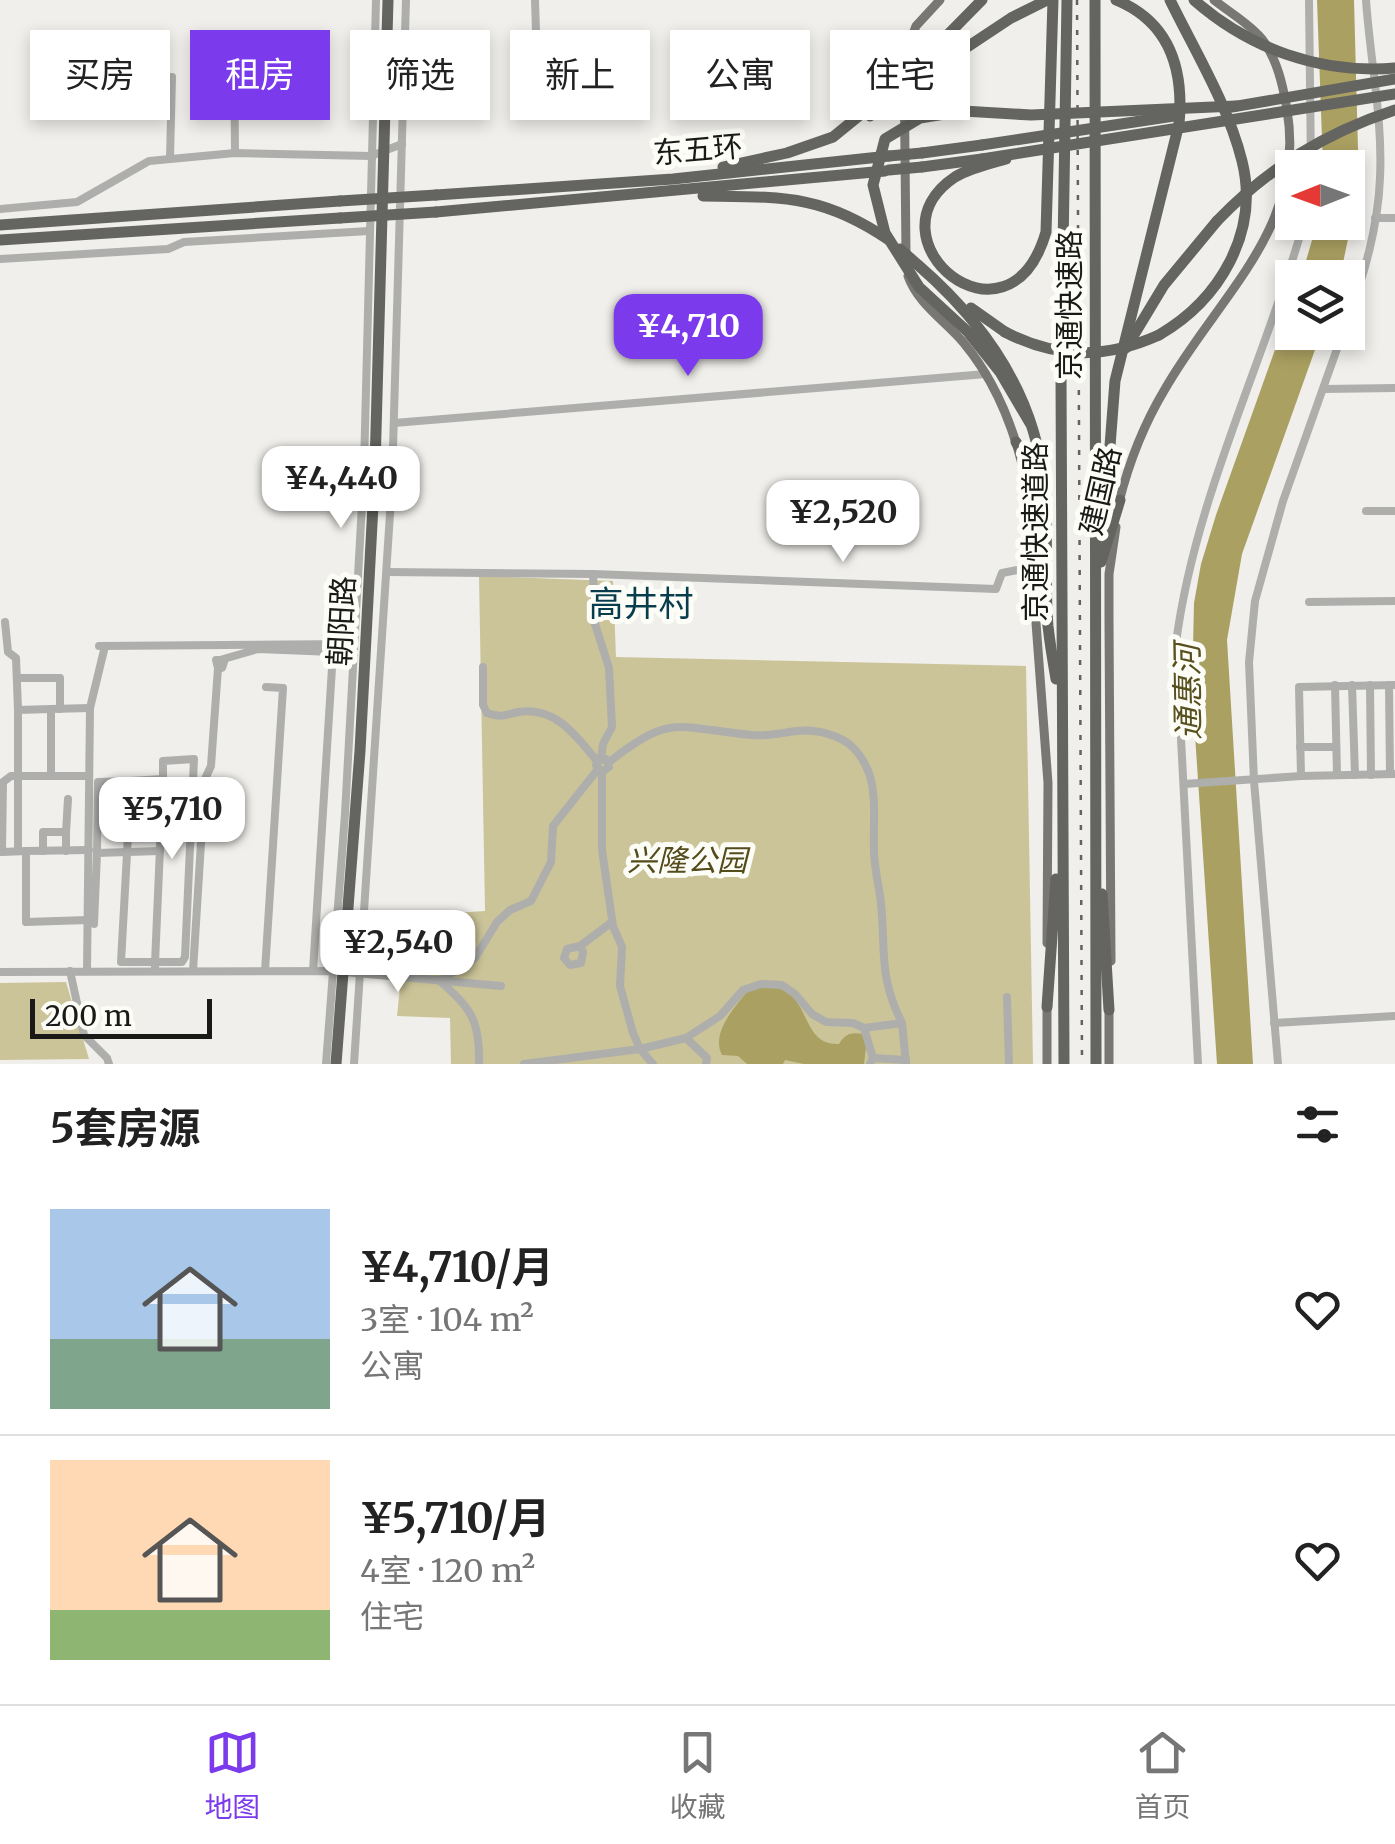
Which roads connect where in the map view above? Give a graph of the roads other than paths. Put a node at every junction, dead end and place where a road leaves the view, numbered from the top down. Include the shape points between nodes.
1 (376, 0) edge
2 (391, 0) edge
3 (406, 0) edge
4 (535, 0) edge
5 (940, 0) edge
6 (982, 0) edge
7 (1050, 0) edge
8 (1067, 0) edge
9 (1094, 0) edge
10 (1116, 0) edge
11 (1170, 0) edge
12 (1194, 0) edge
13 (1214, 0) edge
14 (1309, 0) edge
15 (1366, 0) edge
16 (536, 30) edge
17 (952, 30) edge
18 (970, 46) edge
19 (1395, 68) edge
20 (172, 77) dead end
21 (1395, 79) edge
22 (1395, 94) edge
23 (1236, 106) junction
24 (1395, 110) edge
25 (235, 120) edge
26 (856, 120) edge
27 (392, 147) junction
28 (1310, 150) edge
29 (235, 153) junction
30 (371, 156) junction
31 (170, 158) junction
32 (982, 162) junction
33 (673, 178) junction
34 (649, 195) junction
35 (0, 208) edge
36 (1375, 218) junction
37 (1395, 218) edge
38 (0, 225) edge
39 (369, 232) junction
40 (0, 240) edge
41 (1299, 240) edge
42 (0, 259) edge
43 (1365, 268) edge
44 (943, 287) junction
45 (1338, 350) edge
46 (1119, 361) junction
47 (986, 374) junction
48 (1395, 388) edge
49 (1324, 389) junction
50 (394, 423) junction
51 (1030, 423) junction
52 (1016, 442) junction
53 (1120, 500) junction
54 (1395, 511) edge
55 (1366, 512) dead end
56 (1047, 541) junction
57 (1101, 562) junction
58 (1033, 567) junction
59 (387, 572) junction
60 (593, 574) junction
61 (1395, 601) edge
62 (1309, 602) dead end
63 (1096, 610) junction
64 (5, 622) dead end
65 (354, 644) junction
66 (483, 668) dead end
67 (18, 678) junction
68 (1334, 685) junction
69 (1352, 685) junction
70 (1370, 685) junction
71 (1392, 685) edge
72 (266, 687) dead end
73 (90, 708) junction
74 (55, 709) junction
75 (18, 710) junction
76 (1062, 721) junction
77 (1300, 747) junction
78 (1336, 747) junction
79 (1094, 752) junction
80 (601, 765) junction
81 (1372, 774) junction
82 (1393, 774) edge
83 (1337, 775) junction
84 (1355, 775) junction
85 (18, 776) junction
86 (51, 776) junction
87 (90, 776) junction
88 (1301, 776) junction
89 (163, 779) junction
90 (131, 781) junction
91 (1249, 781) junction
92 (1187, 784) junction
93 (1063, 795) junction
94 (68, 799) dead end
95 (42, 819) dead end
96 (43, 832) junction
97 (66, 832) junction
98 (66, 850) junction
99 (22, 851) junction
100 (43, 851) junction
101 (93, 851) junction
102 (160, 851) junction
103 (127, 852) junction
104 (91, 922) junction
105 (612, 922) junction
106 (580, 946) dead end
107 (155, 967) junction
108 (70, 971) junction
109 (88, 971) junction
110 (193, 971) junction
111 (264, 971) junction
112 (313, 971) junction
113 (0, 972) edge
114 (348, 972) junction
115 (439, 980) junction
116 (501, 986) dead end
117 (1007, 997) dead end
118 (1046, 1007) junction
119 (1109, 1010) junction
120 (1395, 1016) edge
121 (902, 1022) junction
122 (1274, 1023) junction
123 (864, 1028) junction
124 (686, 1038) junction
125 (640, 1049) junction
126 (872, 1061) edge
127 (907, 1062) edge
128 (109, 1064) edge
129 (326, 1064) edge
130 (336, 1064) edge
131 (344, 1064) edge
132 (354, 1064) edge
133 (479, 1064) edge
134 (524, 1064) edge
135 (654, 1064) edge
136 (706, 1064) edge
137 (1009, 1064) edge
138 (1047, 1064) edge
139 (1064, 1064) edge
140 (1096, 1064) edge
141 (1109, 1064) edge
142 (1198, 1064) edge
143 (1278, 1064) edge

1 - 30 street, 朝阳路
2 - 27 highway, 朝阳路
3 - 27 street, 朝阳路
4 - 16 street
5 - 47 main road, 建国路 via 916,26 904,57 906,266 920,299
6 - 17 highway, bridge
7 - 18 highway, bridge
7 - 32 highway via 1046,232 1032,268 992,288 966,286 944,272 926,235 936,195
8 - 76 highway, 京通快速道路
9 - 63 highway, 京通快速路
10 - 46 highway via 1134,7 1164,36 1181,100
11 - 44 highway, bridge via 1243,166 1246,203 1226,272 1192,314 1159,335 1119,350 1074,354 1005,332
12 - 19 highway, bridge via 1223,24 1282,54 1342,68
13 - 53 main road, 建国路 via 1260,36 1274,58 1290,125 1287,184 1260,251 1145,426
14 - 28 street
15 - 36 street via 1380,130
20 - 31 street
21 - 23 highway, 东五环, bridge
22 - 32 highway, 东五环, bridge
23 - 33 highway, 东五环, bridge via 982,145
23 - 51 highway, bridge via 1031,116 964,111 920,118 885,139 873,185 885,233 919,286 1000,372
24 - 46 highway, bridge via 1283,162 1217,221 1164,285
25 - 29 street
26 - 33 highway via 786,153
27 - 30 street
27 - 50 street, 朝阳路
27 - 114 highway, 朝阳路 via 382,467
29 - 30 street
29 - 31 street
30 - 39 street, 朝阳路
31 - 35 street via 149,161 77,202
32 - 34 highway, 东五环, bridge
33 - 38 highway, 东五环, bridge
34 - 40 highway, 东五环, bridge
34 - 44 highway, bridge via 821,204 889,240
36 - 37 street
36 - 43 street
39 - 42 street
39 - 65 street, 朝阳路
41 - 92 street via 1183,593 1176,643
44 - 51 highway via 994,346
45 - 49 street
46 - 57 highway
47 - 50 street
47 - 52 main road, 建国路
48 - 49 street
49 - 91 street via 1255,602
50 - 59 street, 朝阳路
51 - 56 highway via 1044,482
52 - 56 highway via 1028,462
52 - 58 main road, 建国路
53 - 57 highway
53 - 119 main road, 建国路 via 1109,574
54 - 55 street
56 - 76 highway via 1048,624
57 - 63 highway
58 - 60 street via 1002,573 996,589
58 - 118 main road, 建国路 via 1048,783
59 - 60 street
59 - 114 street, 朝阳路
60 - 80 street via 612,727
61 - 62 street
63 - 79 highway, 京通快速道路
64 - 67 street
65 - 73 street via 102,646
65 - 114 street, 朝阳路
66 - 80 street via 487,713 500,718 522,711 563,720
67 - 74 street via 60,678
67 - 75 street
68 - 69 street
68 - 77 street via 1299,687
68 - 78 street
69 - 70 street
69 - 84 street
70 - 71 street
70 - 81 street
71 - 82 street
72 - 111 street via 283,688
73 - 74 street
73 - 87 street
74 - 75 street
74 - 86 street
75 - 85 street
76 - 93 highway, 京通快速道路
77 - 78 street
77 - 88 street
78 - 83 street
79 - 119 highway
79 - 140 highway, 京通快速道路
80 - 105 street
80 - 115 street via 553,826 552,862 531,901 510,910 475,958
80 - 121 street via 655,730 675,726 754,736 805,728 845,740 870,777 881,959 888,996
81 - 82 street
81 - 84 street
83 - 84 street
83 - 88 street
85 - 86 street
85 - 99 street
85 - 99 street via 2,782 2,852
86 - 87 street
87 - 101 street
88 - 91 street
89 - 90 street
89 - 102 street
89 - 107 street via 163,761 194,760 185,957
90 - 101 street via 98,782
90 - 103 street
91 - 92 street
91 - 122 street
92 - 142 street
93 - 118 highway
93 - 139 highway, 京通快速道路
94 - 97 street
95 - 96 street
96 - 97 street
96 - 100 street
97 - 98 street
98 - 100 street
98 - 101 street
99 - 100 street
99 - 104 street via 26,922
101 - 103 street
101 - 104 street
102 - 103 street
102 - 107 street
103 - 107 street via 121,962
104 - 109 street
105 - 106 street
105 - 125 street via 622,947 620,986
107 - 109 street
107 - 110 street
108 - 109 street
108 - 113 street
108 - 128 street via 84,1035
110 - 111 street
110 - 112 street via 219,664 258,648 333,652
111 - 112 street
112 - 114 street
114 - 115 street
114 - 129 street, 朝阳路
114 - 130 highway, 朝阳路
114 - 131 highway, 朝阳路
114 - 132 street, 朝阳路
115 - 116 street
115 - 133 street via 478,1026
117 - 137 street
118 - 138 main road, 建国路
119 - 141 main road, 建国路
120 - 122 street
121 - 123 street
121 - 127 street
122 - 143 street
123 - 124 street via 826,1022 782,985 762,984 743,990 720,1016
123 - 126 street
124 - 125 street
124 - 136 street
125 - 134 street
125 - 135 street
126 - 127 street

